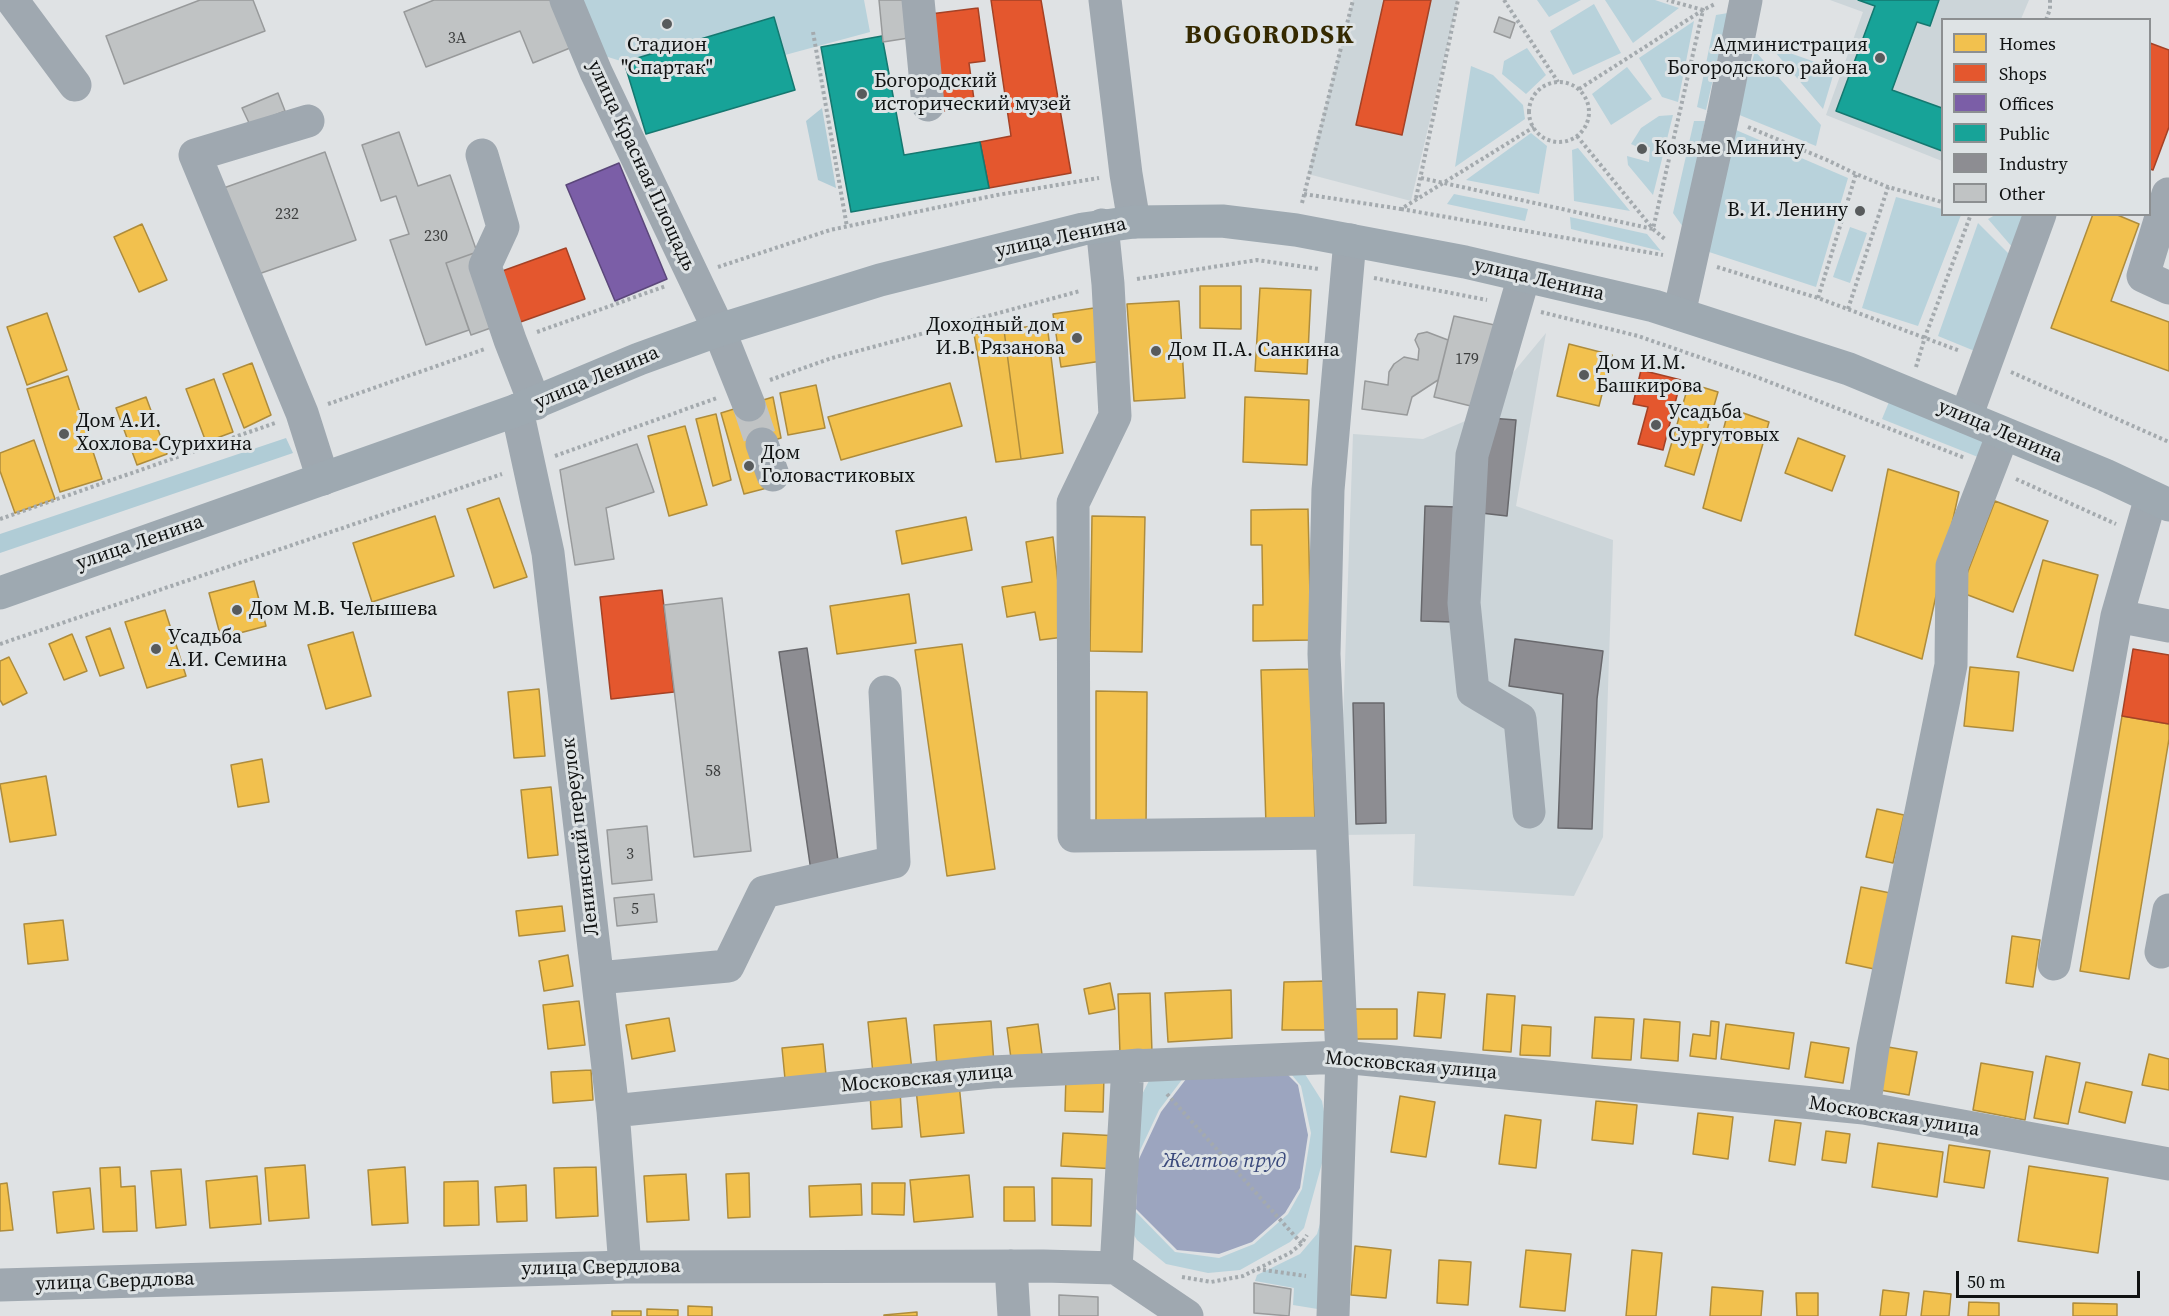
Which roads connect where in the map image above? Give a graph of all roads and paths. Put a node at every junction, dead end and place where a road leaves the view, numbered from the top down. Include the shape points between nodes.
1 (12, 0) edge
2 (566, 0) edge
3 (918, 0) edge
4 (1105, 0) edge
5 (1353, 0) edge
6 (1458, 0) edge
7 (1504, 0) edge
8 (1667, 0) edge
9 (1724, 0) edge
10 (1746, 0) edge
11 (2050, 0) edge
12 (1703, 10) junction
13 (2047, 18) edge
14 (813, 32) dead end
15 (1558, 82) junction
16 (75, 85) dead end
17 (1579, 88) junction
18 (928, 105) dead end
19 (1723, 116) junction
20 (308, 121) dead end
21 (1534, 127) junction
22 (1577, 136) junction
23 (482, 155) dead end
24 (1126, 174) junction
25 (1856, 174) junction
26 (1420, 178) junction
27 (1442, 183) junction
28 (1888, 187) junction
29 (2151, 189) edge
30 (1304, 194) junction
31 (2169, 194) edge
32 (1416, 199) junction
33 (1941, 202) edge
34 (1401, 208) junction
35 (1970, 216) edge
36 (2039, 216) edge
37 (1134, 222) junction
38 (1102, 225) junction
39 (847, 227) junction
40 (1653, 229) junction
41 (1296, 230) junction
42 (1350, 240) junction
43 (1690, 259) junction
44 (692, 276) junction
45 (2169, 288) edge
46 (1520, 291) junction
47 (1818, 298) junction
48 (1848, 309) junction
49 (1679, 314) junction
50 (719, 330) junction
51 (1925, 337) junction
52 (510, 340) junction
53 (1985, 361) junction
54 (1908, 394) junction
55 (749, 405) tunnel mouth
56 (526, 407) junction
57 (302, 413) junction
58 (1966, 417) junction
59 (2003, 434) junction
60 (2169, 442) edge
61 (762, 444) tunnel mouth
62 (1990, 467) junction
63 (773, 475) dead end
64 (323, 478) junction
65 (2160, 501) edge
66 (0, 519) edge
67 (2140, 534) junction
68 (0, 593) edge
69 (2117, 616) junction
70 (2169, 626) edge
71 (885, 692) dead end
72 (1529, 812) dead end
73 (1332, 833) junction
74 (2169, 910) edge
75 (2161, 952) dead end
76 (2054, 964) dead end
77 (598, 978) junction
78 (1342, 1057) junction
79 (1134, 1065) junction
80 (1163, 1089) dead end
81 (1864, 1108) junction
82 (613, 1111) junction
83 (2169, 1164) edge
84 (1284, 1222) dead end
85 (1313, 1226) dead end
86 (1011, 1266) junction
87 (625, 1267) junction
88 (1116, 1268) junction
89 (1256, 1269) junction
90 (1178, 1276) dead end
91 (1335, 1281) junction
92 (0, 1285) edge
93 (1014, 1316) edge
94 (1187, 1316) edge
95 (1333, 1316) edge

1 - 16 street
2 - 44 street, улица Красная Площадь
3 - 18 street
4 - 24 street
5 - 30 path
6 - 26 path
7 - 15 path
8 - 12 path
9 - 12 path
10 - 19 street
11 - 13 path
12 - 17 path
12 - 40 path
14 - 39 path
15 - 17 path
15 - 21 path via 1536,91 1528,109
17 - 22 path via 1588,102 1590,117
19 - 25 path
19 - 43 street
20 - 57 street via 195,155
21 - 22 path via 1540,136 1554,142 1570,141
21 - 27 path
22 - 40 path
23 - 52 street, Ленинский переулок via 503,227 485,266
24 - 37 street
24 - 39 path via 997,195
25 - 28 path
25 - 47 path
26 - 27 path
26 - 32 path
27 - 32 path
27 - 40 path
28 - 33 path
28 - 48 path
29 - 31 street
30 - 34 path
30 - 41 path
31 - 45 street via 2142,276
32 - 34 path
34 - 43 path
35 - 51 path
36 - 53 street
37 - 38 main road, улица Ленина
37 - 41 main road, улица Ленина via 1222,221
38 - 50 main road, улица Ленина via 880,280
38 - 73 street via 1115,416 1073,503 1074,836
39 - 44 path
40 - 43 path
41 - 42 main road, улица Ленина
42 - 46 main road, улица Ленина
42 - 73 street via 1328,489 1324,654
43 - 47 path
43 - 49 street
44 - 50 street, улица Красная Площадь
44 - 52 path
46 - 49 main road, улица Ленина via 1654,306
46 - 62 path
46 - 72 street via 1472,455 1464,603 1473,691 1520,719
47 - 48 path
48 - 51 path
49 - 54 main road, улица Ленина via 1849,369
50 - 55 street, улица Красная Площадь
50 - 56 main road, улица Ленина
51 - 53 path
51 - 54 path
52 - 56 street, Ленинский переулок
52 - 57 path
53 - 58 street
53 - 60 path
54 - 58 main road, улица Ленина
56 - 64 main road, улица Ленина
56 - 77 street, Ленинский переулок via 548,553
57 - 64 street
57 - 66 path
58 - 59 main road, улица Ленина
59 - 62 street
59 - 65 main road, улица Ленина
61 - 63 street
62 - 67 path
62 - 81 street via 1952,566 1951,665
64 - 68 main road, улица Ленина
65 - 67 street
67 - 69 street
69 - 70 street
69 - 76 street
71 - 77 street via 894,862 764,892 728,966
73 - 78 street
74 - 75 street
77 - 82 street, Ленинский переулок
78 - 79 street, Московская улица
78 - 81 street, Московская улица
78 - 91 street
79 - 82 street, Московская улица via 991,1072
79 - 88 street
80 - 84 path
81 - 83 street, Московская улица
82 - 87 street, Ленинский переулок
85 - 89 path via 1302,1244
86 - 87 street, улица Свердлова
86 - 88 street, улица Свердлова
86 - 93 street
87 - 92 street, улица Свердлова
88 - 94 street
89 - 90 path via 1211,1282
89 - 91 path
91 - 95 street

